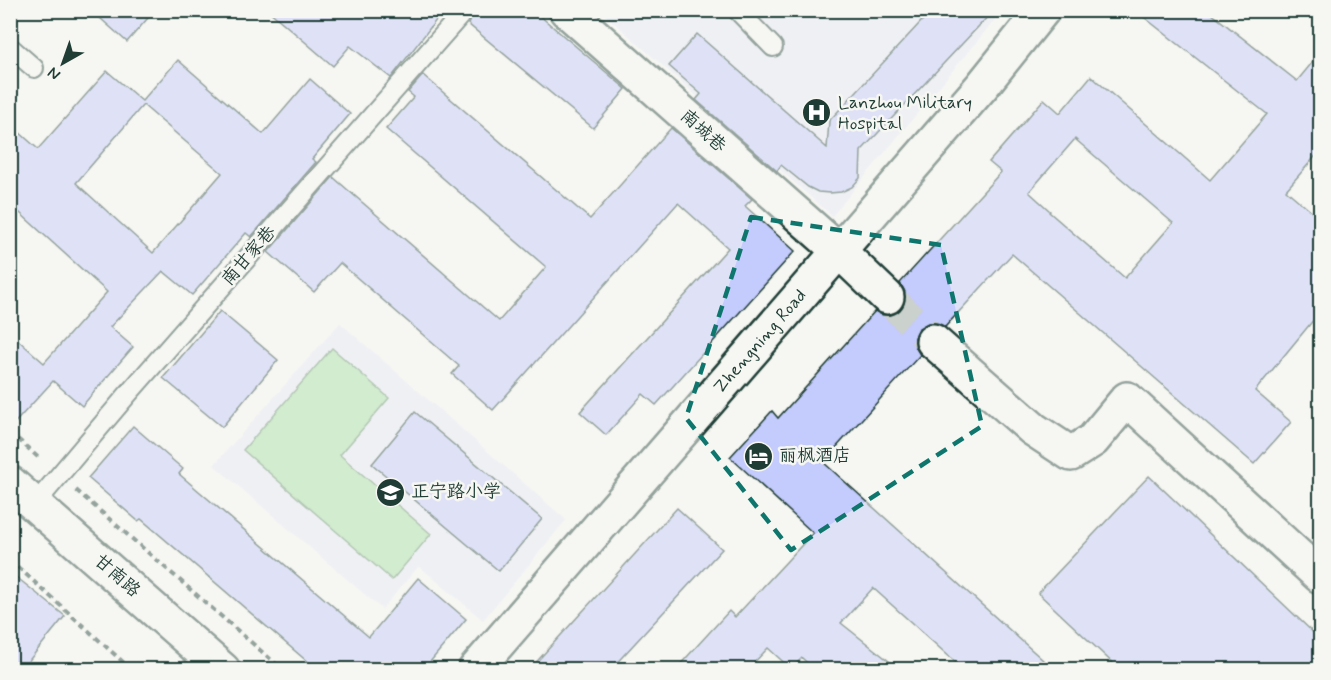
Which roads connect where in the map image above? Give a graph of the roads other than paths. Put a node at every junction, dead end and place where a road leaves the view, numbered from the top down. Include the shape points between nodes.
1 (465, 10) edge
2 (566, 10) edge
3 (737, 10) edge
4 (1043, 10) edge
5 (10, 47) edge
6 (773, 47) dead end
7 (34, 68) dead end
8 (839, 251) junction
9 (887, 297) tunnel mouth
10 (933, 341) tunnel mouth
11 (10, 483) edge
12 (35, 504) junction
13 (1320, 576) edge
14 (223, 669) edge
15 (474, 669) edge

1 - 12 lane, 南甘家巷
2 - 8 street, 南城巷
3 - 6 lane
4 - 8 street, Zhengning Road
5 - 7 lane
8 - 9 street, 南城巷
8 - 15 street, Zhengning Road
10 - 13 street via 1033,429 1071,454 1093,440 1127,399
11 - 12 street, 甘南路
12 - 14 street, 甘南路

